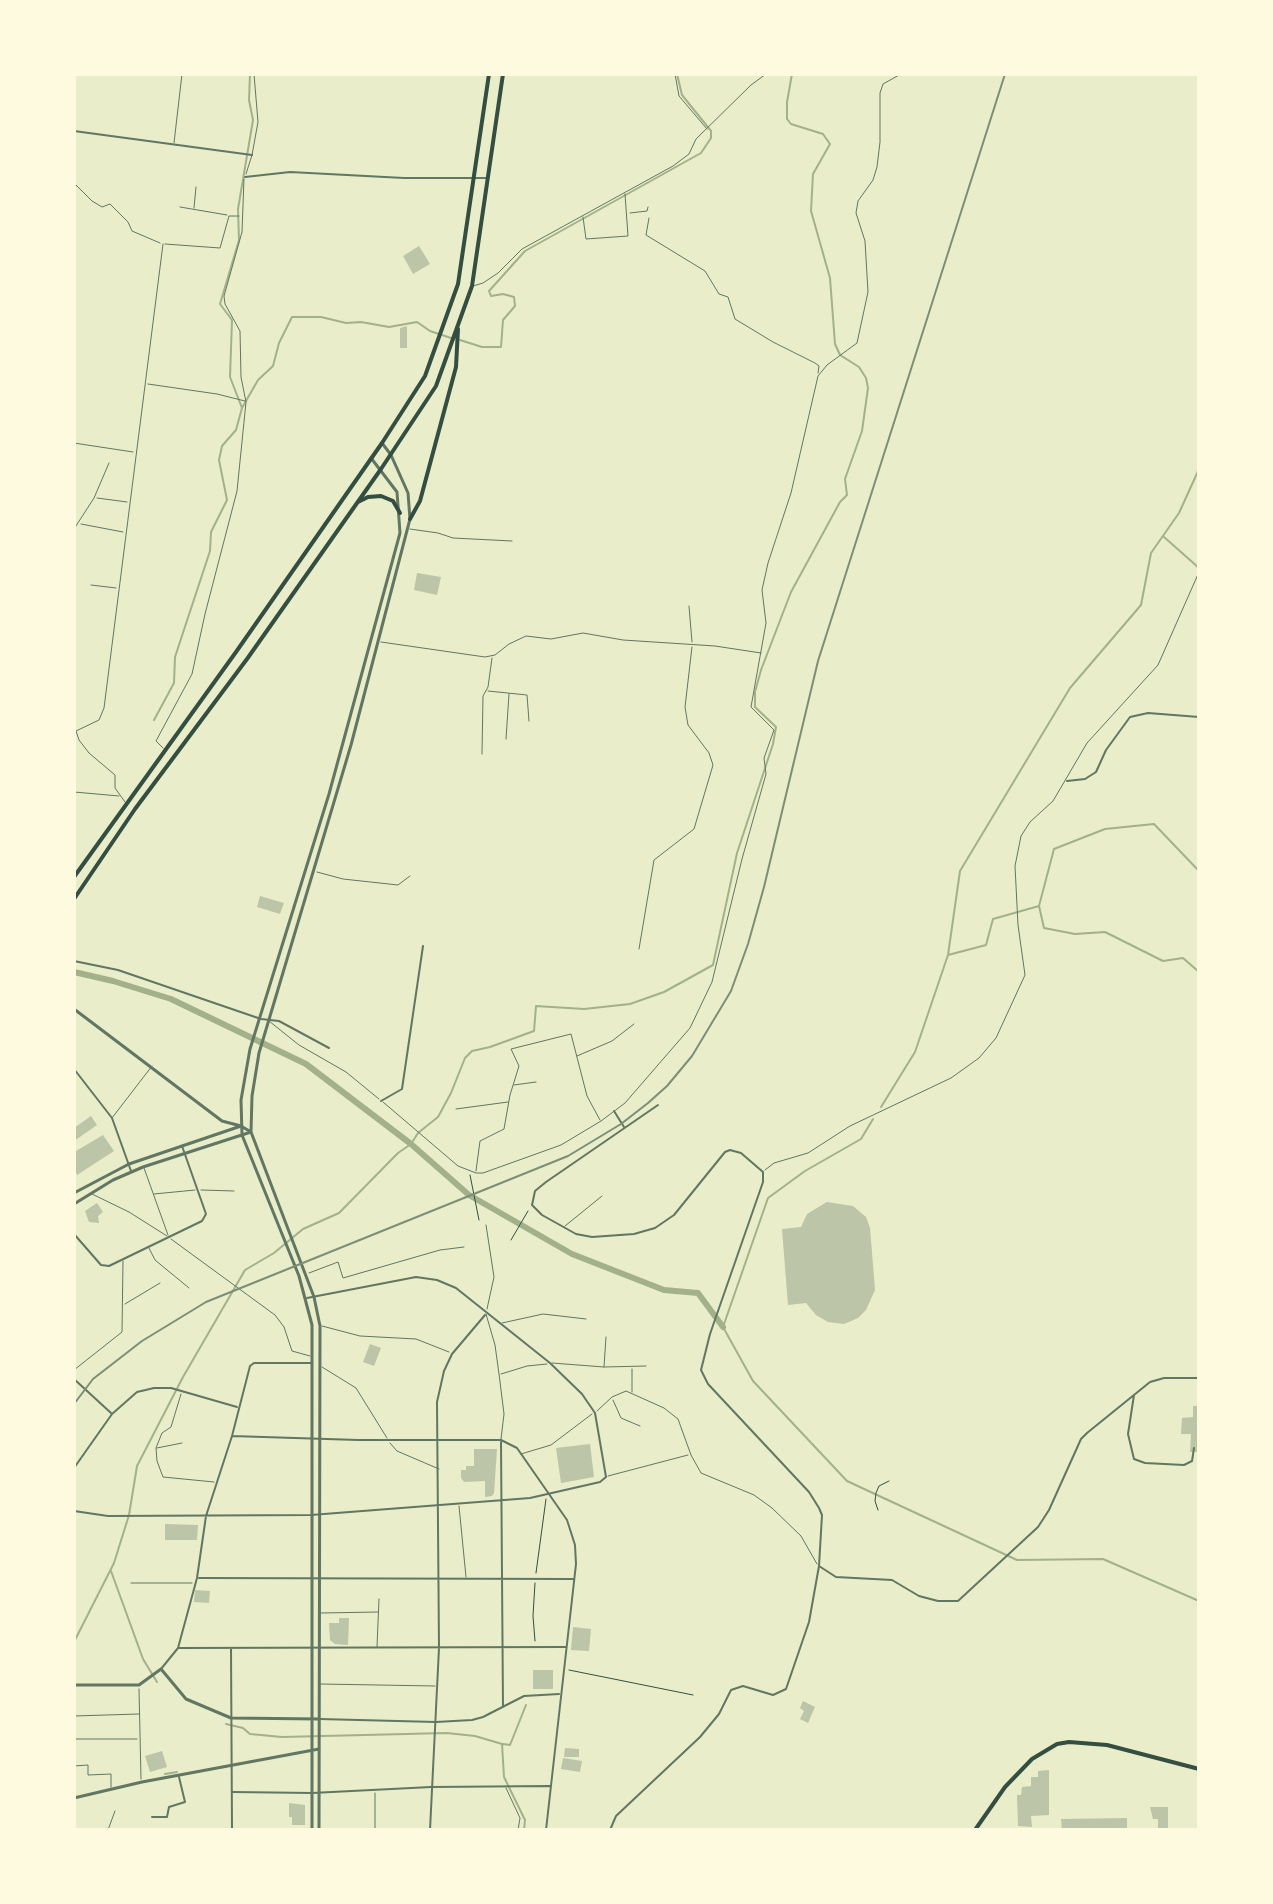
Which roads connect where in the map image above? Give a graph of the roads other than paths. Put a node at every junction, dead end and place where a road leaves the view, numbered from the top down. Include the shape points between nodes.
1 (182, 74) edge
2 (254, 74) edge
3 (489, 74) edge
4 (503, 74) edge
5 (675, 74) edge
6 (766, 74) edge
7 (901, 74) edge
8 (707, 129) junction
9 (75, 131) edge
10 (74, 138) edge
11 (173, 145) junction
12 (252, 155) junction
13 (245, 177) junction
14 (475, 177) junction
15 (489, 178) junction
16 (74, 183) edge
17 (196, 187) dead end
18 (624, 192) junction
19 (180, 207) dead end
20 (648, 207) dead end
21 (194, 209) junction
22 (582, 214) junction
23 (628, 214) junction
24 (229, 216) junction
25 (242, 216) junction
26 (649, 218) dead end
27 (163, 244) junction
28 (472, 286) junction
29 (458, 323) junction
30 (818, 376) junction
31 (145, 384) junction
32 (246, 402) junction
33 (74, 443) edge
34 (382, 443) junction
35 (136, 452) junction
36 (391, 455) junction
37 (371, 458) junction
38 (109, 463) dead end
39 (381, 469) junction
40 (94, 498) junction
41 (130, 503) junction
42 (356, 503) junction
43 (400, 513) junction
44 (410, 519) junction
45 (79, 524) junction
46 (74, 529) edge
47 (407, 529) junction
48 (126, 532) junction
49 (512, 541) dead end
50 (1199, 572) edge
51 (91, 585) dead end
52 (119, 588) junction
53 (689, 606) dead end
54 (378, 642) junction
55 (370, 644) junction
56 (692, 645) junction
57 (236, 652) junction
58 (762, 653) junction
59 (492, 655) junction
60 (247, 659) junction
61 (486, 691) junction
62 (509, 694) junction
63 (1199, 717) edge
64 (529, 721) dead end
65 (506, 739) dead end
66 (166, 749) junction
67 (482, 754) dead end
68 (1067, 781) junction
69 (74, 792) edge
70 (119, 796) junction
71 (127, 804) junction
72 (306, 870) junction
73 (314, 872) junction
74 (410, 876) dead end
75 (74, 877) edge
76 (74, 899) edge
77 (294, 911) junction
78 (301, 913) junction
79 (423, 946) dead end
80 (639, 949) dead end
81 (74, 961) edge
82 (74, 1009) edge
83 (261, 1019) junction
84 (268, 1020) junction
85 (634, 1024) dead end
86 (329, 1048) dead end
87 (577, 1056) junction
88 (152, 1066) junction
89 (74, 1069) edge
90 (536, 1082) dead end
91 (513, 1085) junction
92 (381, 1101) junction
93 (509, 1102) junction
94 (658, 1105) dead end
95 (456, 1109) dead end
96 (614, 1111) junction
97 (112, 1118) junction
98 (601, 1121) junction
99 (241, 1126) junction
100 (622, 1130) junction
101 (251, 1132) junction
102 (242, 1135) junction
103 (182, 1145) junction
104 (185, 1153) junction
105 (129, 1164) junction
106 (143, 1167) junction
107 (132, 1172) junction
108 (763, 1172) junction
109 (476, 1173) junction
110 (199, 1190) junction
111 (234, 1191) dead end
112 (74, 1193) edge
113 (90, 1193) junction
114 (154, 1194) junction
115 (602, 1196) dead end
116 (74, 1204) edge
117 (486, 1225) dead end
118 (563, 1227) junction
119 (74, 1234) edge
120 (169, 1237) junction
121 (148, 1246) junction
122 (464, 1247) dead end
123 (123, 1261) junction
124 (305, 1274) junction
125 (299, 1276) junction
126 (160, 1283) dead end
127 (189, 1288) dead end
128 (314, 1297) junction
129 (306, 1299) junction
130 (123, 1305) junction
131 (486, 1314) junction
132 (586, 1319) dead end
133 (500, 1324) junction
134 (320, 1326) junction
135 (606, 1337) dead end
136 (452, 1354) junction
137 (312, 1357) junction
138 (312, 1363) junction
139 (550, 1363) junction
140 (319, 1365) junction
141 (646, 1366) dead end
142 (604, 1367) junction
143 (632, 1367) junction
144 (74, 1370) edge
145 (499, 1374) junction
146 (1199, 1378) edge
147 (74, 1379) edge
148 (182, 1391) junction
149 (632, 1393) junction
150 (1135, 1394) junction
151 (612, 1397) junction
152 (238, 1407) junction
153 (595, 1413) junction
154 (112, 1414) junction
155 (640, 1426) dead end
156 (232, 1436) junction
157 (311, 1439) junction
158 (320, 1440) junction
159 (436, 1440) junction
160 (501, 1440) junction
161 (388, 1441) junction
162 (182, 1443) dead end
163 (156, 1448) junction
164 (1194, 1448) dead end
165 (521, 1454) junction
166 (691, 1455) junction
167 (74, 1468) edge
168 (439, 1469) junction
169 (606, 1477) junction
170 (216, 1483) junction
171 (548, 1494) junction
172 (502, 1500) junction
173 (459, 1504) junction
174 (438, 1506) junction
175 (74, 1511) edge
176 (311, 1515) junction
177 (319, 1515) junction
178 (206, 1516) junction
179 (819, 1566) junction
180 (311, 1579) junction
181 (319, 1579) junction
182 (439, 1579) junction
183 (466, 1579) junction
184 (502, 1579) junction
185 (574, 1579) junction
186 (196, 1580) junction
187 (131, 1583) dead end
188 (379, 1599) dead end
189 (378, 1612) junction
190 (319, 1613) junction
191 (312, 1647) junction
192 (377, 1647) junction
193 (566, 1647) junction
194 (178, 1648) junction
195 (231, 1648) junction
196 (319, 1648) junction
197 (439, 1648) junction
198 (504, 1649) junction
199 (161, 1669) junction
200 (319, 1684) junction
201 (74, 1685) edge
202 (139, 1685) junction
203 (438, 1686) junction
204 (560, 1694) junction
205 (503, 1707) junction
206 (140, 1714) junction
207 (74, 1716) edge
208 (231, 1718) junction
209 (312, 1719) junction
210 (319, 1719) junction
211 (436, 1722) junction
212 (74, 1739) edge
213 (140, 1739) junction
214 (312, 1749) junction
215 (319, 1749) junction
216 (231, 1764) junction
217 (74, 1766) edge
218 (1199, 1769) edge
219 (178, 1775) junction
220 (142, 1782) junction
221 (551, 1786) junction
222 (431, 1787) junction
223 (506, 1787) junction
224 (375, 1789) junction
225 (111, 1790) junction
226 (233, 1792) junction
227 (319, 1792) junction
228 (312, 1793) junction
229 (74, 1798) edge
230 (115, 1811) dead end
231 (152, 1817) dead end
232 (108, 1830) edge
233 (232, 1830) edge
234 (312, 1830) edge
235 (319, 1830) edge
236 (375, 1830) edge
237 (430, 1830) edge
238 (518, 1830) edge
239 (546, 1830) edge
240 (594, 1830) edge
241 (608, 1830) edge
242 (975, 1830) edge

1 - 11 lane
2 - 12 lane via 258,122
3 - 14 main road
4 - 15 main road
5 - 8 lane via 679,96
6 - 8 lane
7 - 30 lane via 883,84 880,93 877,167 856,213 865,241 868,292 857,343
8 - 18 lane via 689,154
9 - 10 lane
9 - 11 street
11 - 12 street
12 - 13 lane
13 - 14 street via 290,172
13 - 25 lane
14 - 15 street
14 - 34 main road via 458,284 446,324 425,376
15 - 28 main road
16 - 27 lane via 102,207 110,204 132,231
17 - 21 lane
18 - 22 lane
18 - 23 lane
19 - 21 lane
20 - 23 lane
21 - 24 lane
22 - 23 lane via 586,239 628,236
22 - 28 lane
24 - 25 lane
24 - 27 lane via 220,248
25 - 32 lane via 241,240 224,296 240,331
26 - 30 lane via 646,235 705,271 719,294 728,297 735,319 815,363
27 - 31 lane
28 - 29 main road
29 - 36 main road via 436,386
29 - 44 main road via 456,367 420,501
30 - 58 lane via 762,590
31 - 32 lane
31 - 35 lane
32 - 66 lane via 237,491 192,674 156,741
33 - 35 lane
34 - 36 street
34 - 37 main road
35 - 41 lane
36 - 39 main road
36 - 44 street via 408,493
37 - 39 street
37 - 57 main road
38 - 40 lane
39 - 42 main road
39 - 43 street via 397,492
40 - 41 lane
40 - 45 lane
41 - 48 lane
42 - 43 main road via 381,496 393,501
42 - 60 main road
43 - 55 street via 400,533
44 - 47 street
45 - 46 lane
45 - 48 lane
47 - 49 lane
47 - 54 street
48 - 52 lane
50 - 68 lane via 1158,665 1087,743
51 - 52 lane
52 - 70 lane via 104,708 99,720 76,731 89,753 115,775
53 - 56 lane
54 - 55 lane
54 - 59 lane
54 - 73 street
55 - 72 street
56 - 58 lane
56 - 59 lane via 583,633 551,639 526,636
56 - 80 lane via 688,725 713,765 694,829 654,860
57 - 60 main road
57 - 66 main road
58 - 96 lane via 751,707 774,730 712,982 690,1028
59 - 61 lane
60 - 76 main road
61 - 62 lane
61 - 67 lane
62 - 64 lane via 527,695
62 - 65 lane
63 - 68 street via 1130,717 1096,772
66 - 71 main road
68 - 108 lane via 1021,836 1015,866 1025,975 996,1038 951,1078
69 - 70 lane
70 - 71 lane
71 - 75 main road
72 - 73 lane
72 - 77 street
73 - 74 lane via 398,885
73 - 78 street
77 - 78 street
77 - 83 street
78 - 84 street
79 - 92 street via 402,1089
81 - 83 street via 161,983
82 - 88 street
83 - 84 street
83 - 99 street via 250,1049
84 - 86 street
84 - 92 lane
84 - 101 street via 252,1096
85 - 87 lane via 612,1041
87 - 91 lane via 571,1034 511,1049 519,1066
87 - 98 lane via 587,1096
88 - 97 lane
88 - 99 street via 222,1121
89 - 97 street
90 - 91 lane
91 - 93 lane
92 - 109 lane via 458,1166
93 - 95 lane
93 - 109 lane via 504,1129 480,1141
94 - 100 street
96 - 98 lane
96 - 100 street
97 - 105 street
98 - 109 lane via 561,1145
99 - 101 street
99 - 102 street
99 - 103 street
100 - 118 street via 535,1191 532,1205
101 - 102 street
101 - 124 street
102 - 104 street
102 - 125 street
103 - 104 street
103 - 105 street
104 - 106 street
104 - 110 street
105 - 107 street
105 - 112 street
106 - 107 street
106 - 114 lane
107 - 113 street
108 - 118 street via 730,1150 674,1215 655,1228 592,1237
108 - 179 street via 701,1370 819,1508
110 - 111 lane
110 - 114 lane
110 - 120 street via 205,1218
113 - 116 street
113 - 120 lane
114 - 120 lane
115 - 118 lane
117 - 131 lane via 494,1277
119 - 123 street via 101,1265
120 - 121 street
120 - 137 lane via 275,1315 292,1351
121 - 123 street
121 - 127 lane via 155,1260
122 - 124 lane via 343,1278 338,1262
123 - 130 lane
124 - 125 lane
124 - 128 street
125 - 129 street
126 - 130 lane
128 - 129 street
128 - 131 street via 416,1277 456,1288
128 - 134 street
129 - 137 street
130 - 144 lane via 122,1332
131 - 133 street
131 - 136 street
131 - 145 lane
132 - 133 lane via 543,1314
133 - 139 street
134 - 136 lane via 360,1336 416,1339
134 - 140 street
135 - 142 lane
136 - 159 street via 437,1402
137 - 138 street
138 - 140 lane
138 - 152 street via 252,1364
138 - 157 street
139 - 142 lane
139 - 145 lane
139 - 153 street
140 - 158 street
140 - 161 lane via 356,1388
141 - 143 lane
142 - 143 lane
143 - 149 lane
145 - 160 lane
146 - 150 street via 1164,1378
147 - 154 street
148 - 152 street
148 - 154 street via 137,1392
148 - 163 lane via 171,1427
149 - 151 lane
149 - 166 lane via 678,1419
150 - 164 street via 1128,1434 1134,1459 1184,1465 1192,1461
150 - 179 street via 1081,1439 1038,1527 958,1601 919,1596 892,1580 836,1577
151 - 153 lane
151 - 155 lane via 621,1418
152 - 156 street
153 - 165 lane via 551,1445
153 - 169 street
154 - 167 street
156 - 157 street
156 - 170 street
157 - 158 street
157 - 176 street
158 - 161 street
158 - 177 street
159 - 160 street
159 - 161 street
159 - 168 street
160 - 165 street
160 - 172 street
161 - 168 lane via 397,1451
162 - 163 lane
163 - 170 lane via 163,1477
165 - 171 street
166 - 169 lane
166 - 179 lane via 701,1473 754,1495 789,1522
168 - 174 street
169 - 171 street
170 - 178 street
171 - 172 street
171 - 185 street via 574,1537
172 - 173 street
172 - 184 street
173 - 174 street
173 - 183 lane
174 - 177 street
174 - 182 street
175 - 178 street
176 - 177 street
176 - 178 street
176 - 180 street
177 - 181 street
178 - 186 street
179 - 241 street via 809,1622 786,1689 773,1695 743,1686 731,1690 700,1737 616,1816
180 - 181 street
180 - 186 street
180 - 191 street
181 - 182 street
181 - 190 street
182 - 183 street
182 - 197 street
183 - 184 street
184 - 185 street
184 - 198 street
185 - 193 street
186 - 187 lane
186 - 194 street
188 - 189 lane
189 - 190 lane
189 - 192 lane
190 - 196 street
191 - 195 street
191 - 196 street
191 - 209 street
192 - 196 street
192 - 197 street
193 - 198 street
193 - 204 street
194 - 195 street
194 - 199 street
195 - 208 street
196 - 200 street
197 - 198 street
197 - 203 street
198 - 205 street
199 - 202 street
199 - 208 street via 186,1699
200 - 203 lane
200 - 210 street
201 - 202 street
202 - 206 lane
203 - 211 street
204 - 205 street via 527,1695
204 - 221 street
205 - 211 street via 472,1720
206 - 207 lane
206 - 213 lane
208 - 209 street
208 - 216 street
209 - 210 street
209 - 214 street
210 - 211 street
210 - 215 street
211 - 222 street
212 - 213 lane
213 - 220 lane
214 - 215 street
214 - 216 street
214 - 228 street
215 - 227 street
216 - 219 street
216 - 226 street
217 - 225 lane via 88,1765 88,1775 111,1774
218 - 242 main road via 1107,1745 1057,1744 1032,1759 1005,1787
219 - 220 street
219 - 231 street via 185,1802 169,1807 167,1817
220 - 225 street
221 - 223 street
221 - 239 street
222 - 223 street
222 - 224 street
222 - 237 street
223 - 238 lane via 520,1818
224 - 227 street
224 - 236 lane
225 - 229 street
226 - 228 street
226 - 233 street
227 - 228 street
227 - 235 street
228 - 234 street
230 - 232 lane
240 - 241 main road

